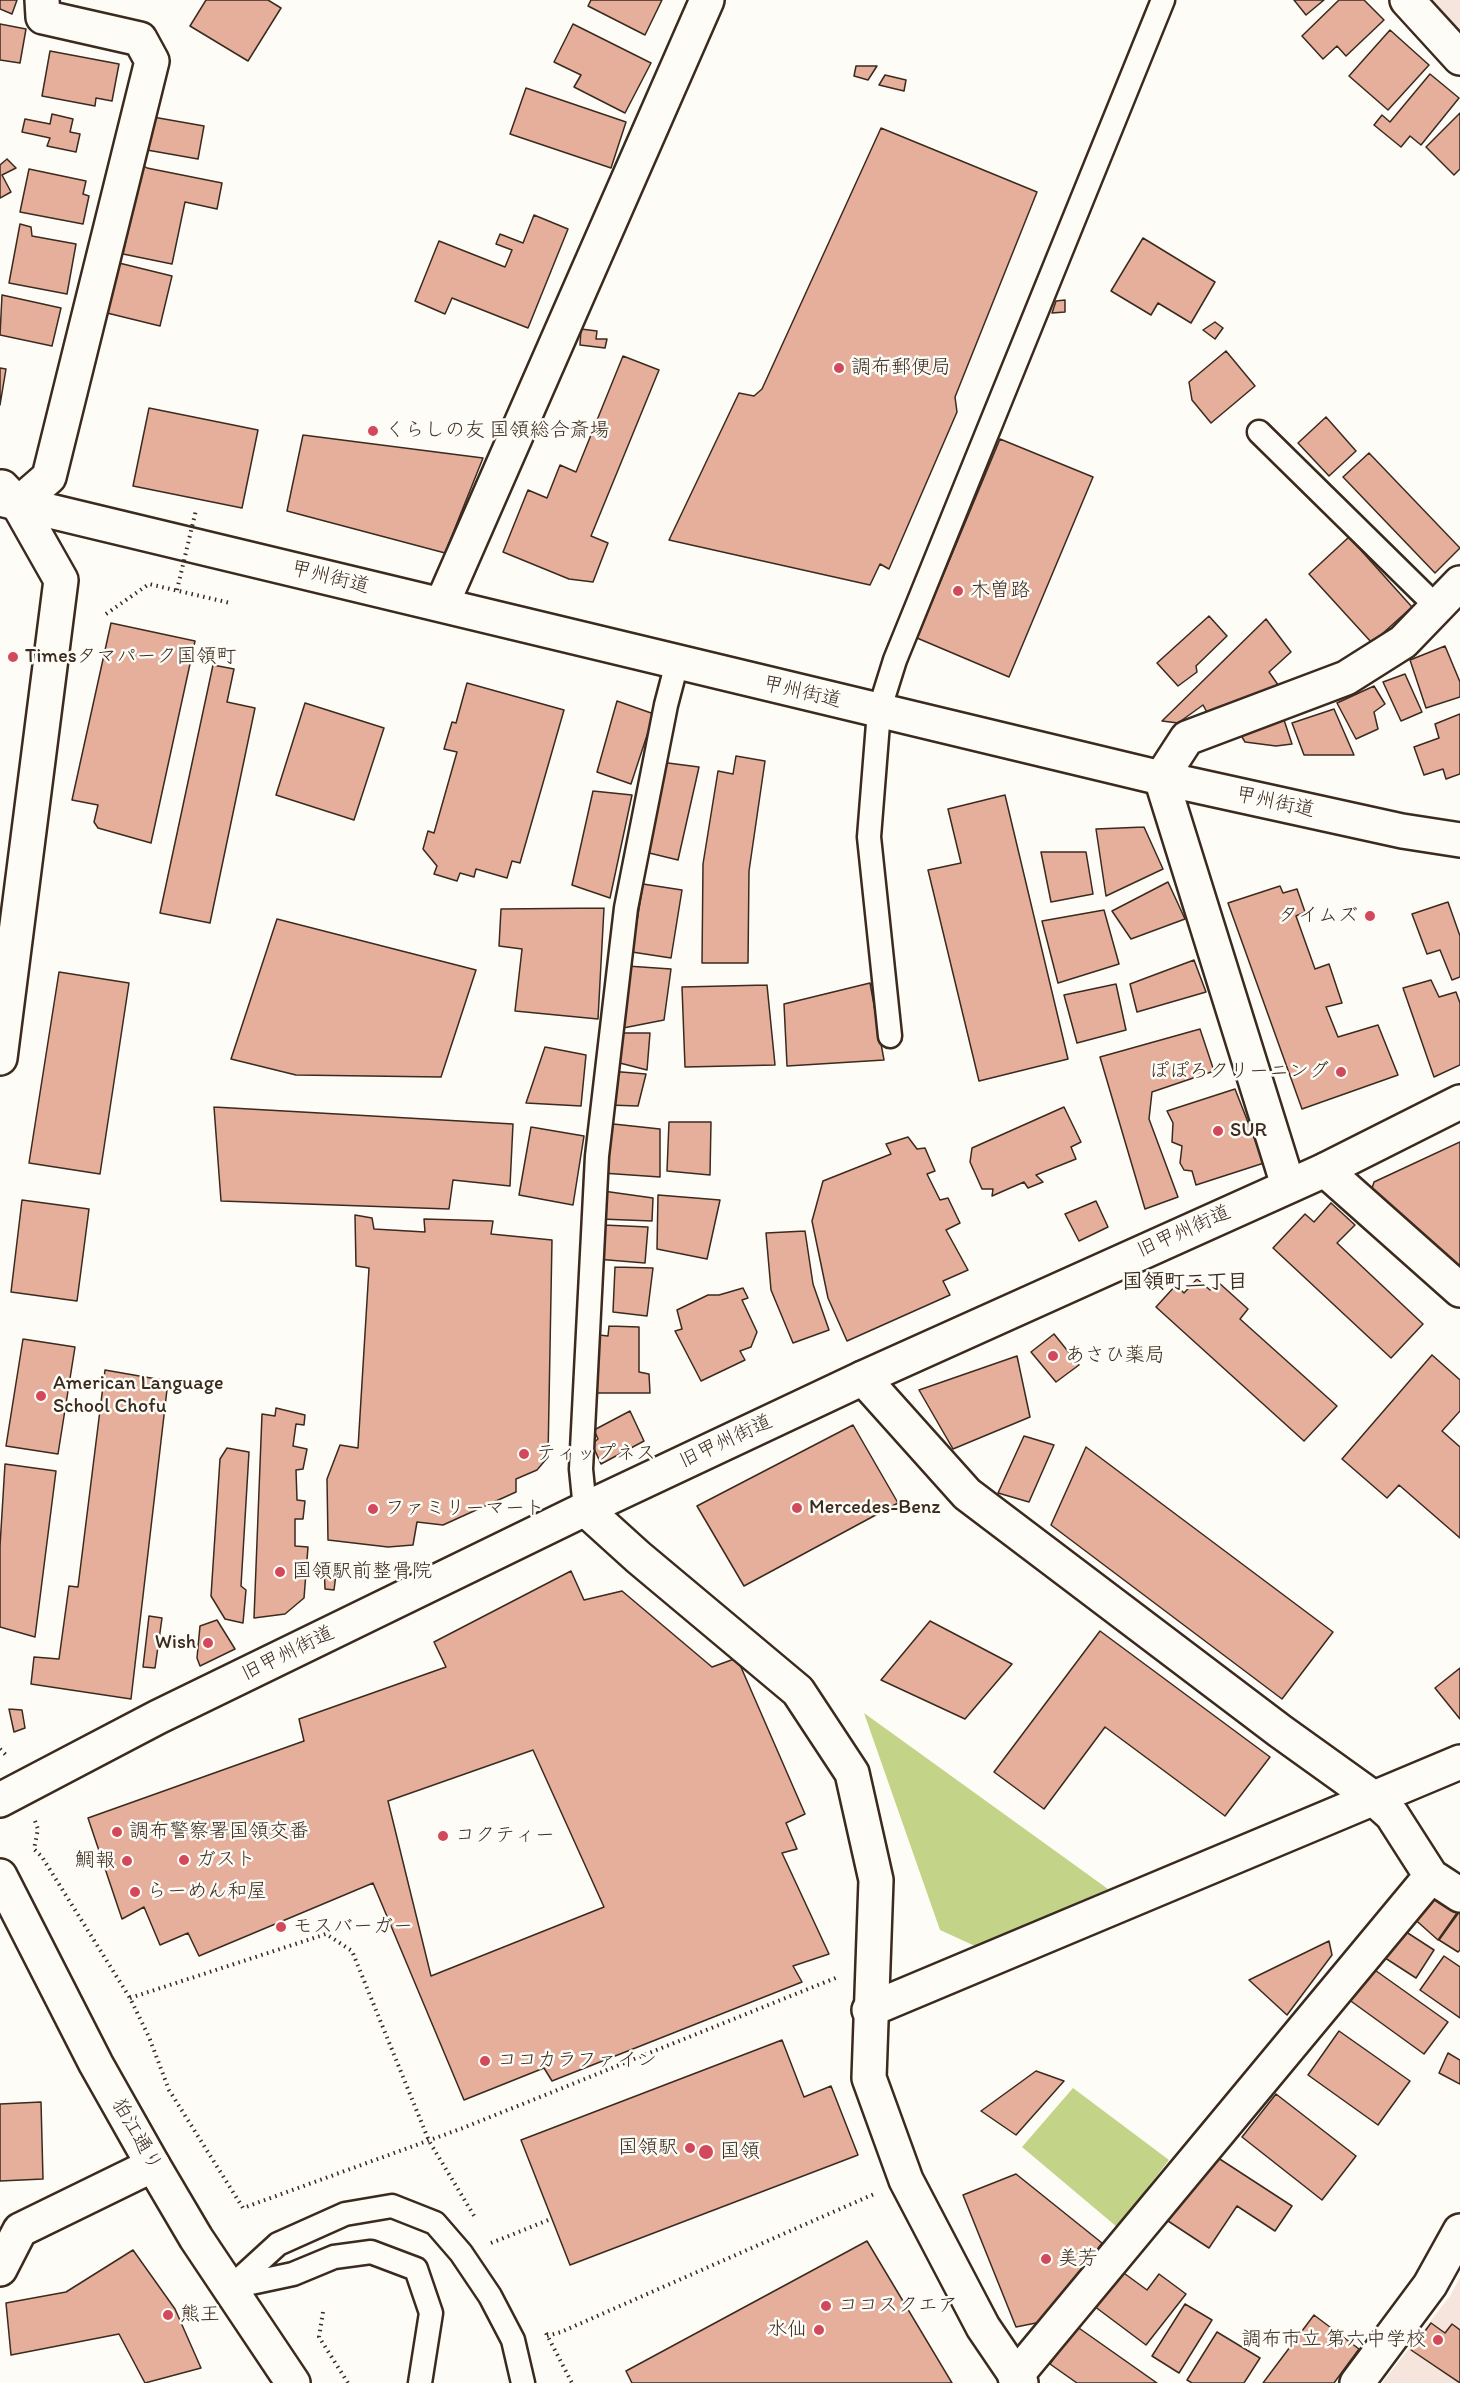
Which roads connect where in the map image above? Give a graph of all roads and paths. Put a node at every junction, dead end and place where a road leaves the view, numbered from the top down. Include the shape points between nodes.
1 (42, 0) edge
2 (707, 0) edge
3 (1163, 0) edge
4 (1407, 0) edge
5 (1460, 58) edge
6 (1258, 432) dead end
7 (6, 496) edge
8 (196, 510) dead end
9 (1460, 583) edge
10 (177, 590) junction
11 (231, 603) dead end
12 (441, 604) junction
13 (1438, 608) junction
14 (106, 614) dead end
15 (677, 663) junction
16 (879, 711) junction
17 (1161, 778) junction
18 (1460, 840) edge
19 (891, 1036) dead end
20 (0, 1058) edge
21 (1460, 1102) edge
22 (1325, 1170) junction
23 (1288, 1185) junction
24 (1460, 1290) edge
25 (863, 1377) junction
26 (585, 1509) junction
27 (0, 1749) edge
28 (1460, 1762) edge
29 (10, 1794) edge
30 (1372, 1797) junction
31 (0, 1876) edge
32 (1431, 1876) junction
33 (1460, 1895) edge
34 (872, 1963) junction
35 (130, 1998) junction
36 (869, 2010) junction
37 (429, 2141) junction
38 (153, 2165) junction
39 (906, 2180) junction
40 (551, 2219) dead end
41 (1460, 2231) edge
42 (491, 2243) dead end
43 (0, 2269) edge
44 (231, 2287) junction
45 (323, 2312) dead end
46 (547, 2336) dead end
47 (1018, 2380) edge
48 (293, 2383) edge
49 (348, 2383) edge
50 (420, 2383) edge
51 (523, 2383) edge
52 (1357, 2383) edge

1 - 7 main road via 43,17 140,39 152,62 50,477
2 - 12 main road
3 - 16 lane via 899,650
4 - 5 main road
6 - 13 lane
7 - 12 main road, 甲州街道 via 146,534
7 - 20 main road via 61,580
8 - 10 path, bridge
9 - 13 main road
10 - 11 path
10 - 14 path via 149,584
12 - 15 main road, 甲州街道
13 - 17 main road via 1403,642 1346,678 1187,738
15 - 16 main road, 甲州街道
15 - 26 lane via 626,908 597,1156 581,1469
16 - 17 main road, 甲州街道
16 - 19 lane via 869,837
17 - 18 main road, 甲州街道
17 - 23 main road
21 - 22 main road, 旧甲州街道
22 - 23 main road, 旧甲州街道
22 - 24 main road
23 - 25 main road, 旧甲州街道
25 - 26 main road, 旧甲州街道
25 - 30 main road via 967,1494
26 - 29 main road, 旧甲州街道 via 158,1717
26 - 34 main road via 798,1691 852,1773 876,1880
27 - 29 path via 14,1767
28 - 30 main road
29 - 35 path via 38,1829 34,1850
30 - 32 main road via 1392,1815
30 - 36 main road
31 - 38 main road, 狛江通り via 96,2064
32 - 33 main road
32 - 47 main road
34 - 36 main road
34 - 37 path
35 - 37 path via 169,2090 243,2208
35 - 37 path via 326,1934 352,1951
36 - 39 main road via 869,2078
38 - 43 main road via 20,2230
38 - 44 main road, 狛江通り via 196,2238
39 - 46 path
39 - 47 main road via 983,2327
40 - 42 path
41 - 52 main road via 1430,2285
44 - 48 main road, 狛江通り
44 - 50 lane via 293,2274 334,2257 371,2252 416,2269 431,2313
44 - 51 lane via 278,2244 345,2214 392,2206 435,2223 461,2253 513,2340
45 - 49 path via 318,2337

